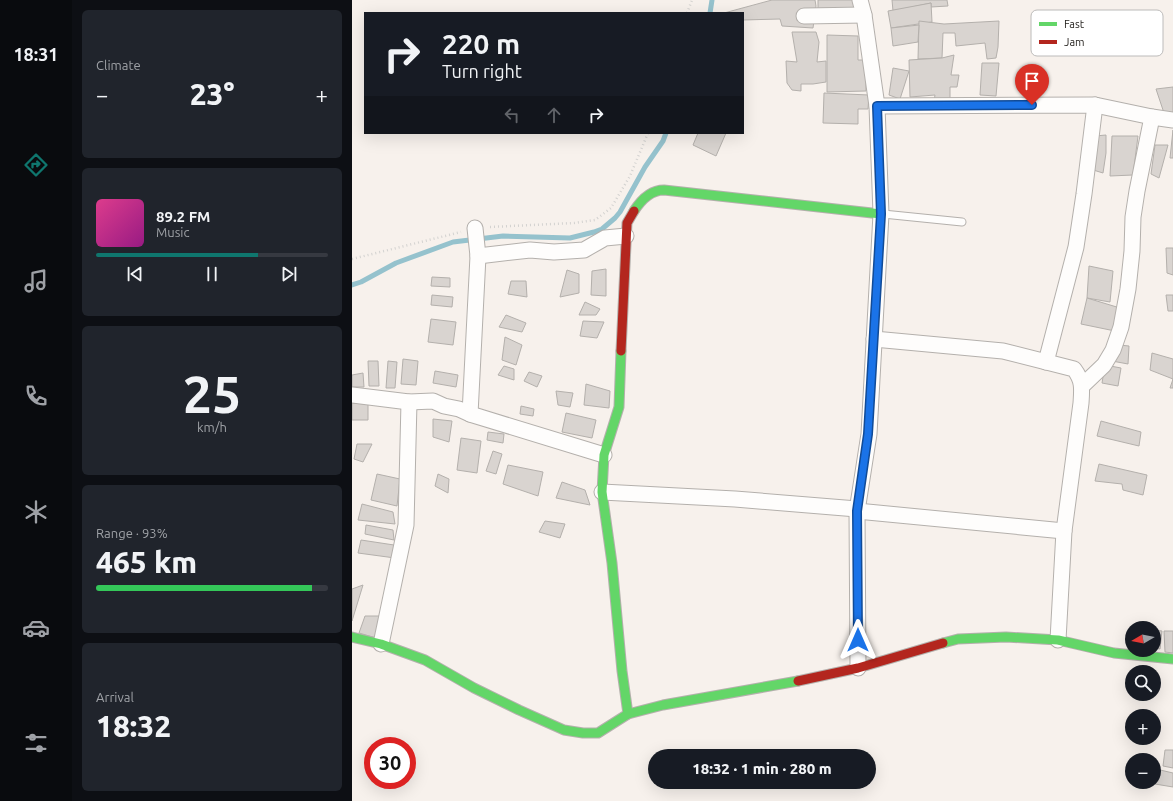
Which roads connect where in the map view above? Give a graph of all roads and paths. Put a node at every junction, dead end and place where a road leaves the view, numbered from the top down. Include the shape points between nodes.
1 (692, 0) edge
2 (860, 0) edge
3 (687, 12) edge
4 (864, 15) junction
5 (804, 16) dead end
6 (1094, 105) junction
7 (877, 106) junction
8 (1152, 117) junction
9 (1173, 120) edge
10 (648, 134) edge
11 (881, 214) junction
12 (962, 222) dead end
13 (476, 231) junction
14 (626, 236) junction
15 (478, 254) junction
16 (352, 259) edge
17 (874, 339) junction
18 (1046, 362) junction
19 (1082, 386) junction
20 (352, 395) edge
21 (409, 402) junction
22 (470, 414) junction
23 (604, 455) junction
24 (602, 492) junction
25 (857, 510) junction
26 (1064, 531) junction
27 (352, 636) edge
28 (1058, 640) junction
29 (381, 644) junction
30 (1173, 660) edge
31 (858, 668) junction
32 (628, 714) junction

1 - 3 path
2 - 4 street
4 - 5 street
4 - 7 street
6 - 7 street
6 - 8 street
6 - 18 street via 1076,247
7 - 11 street
8 - 9 street
8 - 19 street via 1133,217 1128,289 1120,327 1113,350 1104,365
10 - 13 path via 630,176 611,208 595,220 518,225
11 - 12 lane
11 - 14 street via 656,190 635,208 627,223
11 - 17 street
13 - 15 street
13 - 16 path
14 - 15 street via 604,238 584,250 530,250
14 - 23 street via 619,406
15 - 22 street
17 - 18 street via 1003,351
17 - 25 street via 868,434
18 - 19 street via 1074,369 1080,376
19 - 26 street
20 - 21 street
21 - 22 street via 434,401
21 - 29 street via 406,525
22 - 23 street
23 - 24 street
24 - 25 street via 735,499
24 - 32 street
25 - 26 street
25 - 31 street
26 - 28 street
27 - 29 street
28 - 30 street via 1114,653
28 - 31 street via 958,638
29 - 32 street via 425,660 474,688 564,730 598,733
31 - 32 street via 663,704

